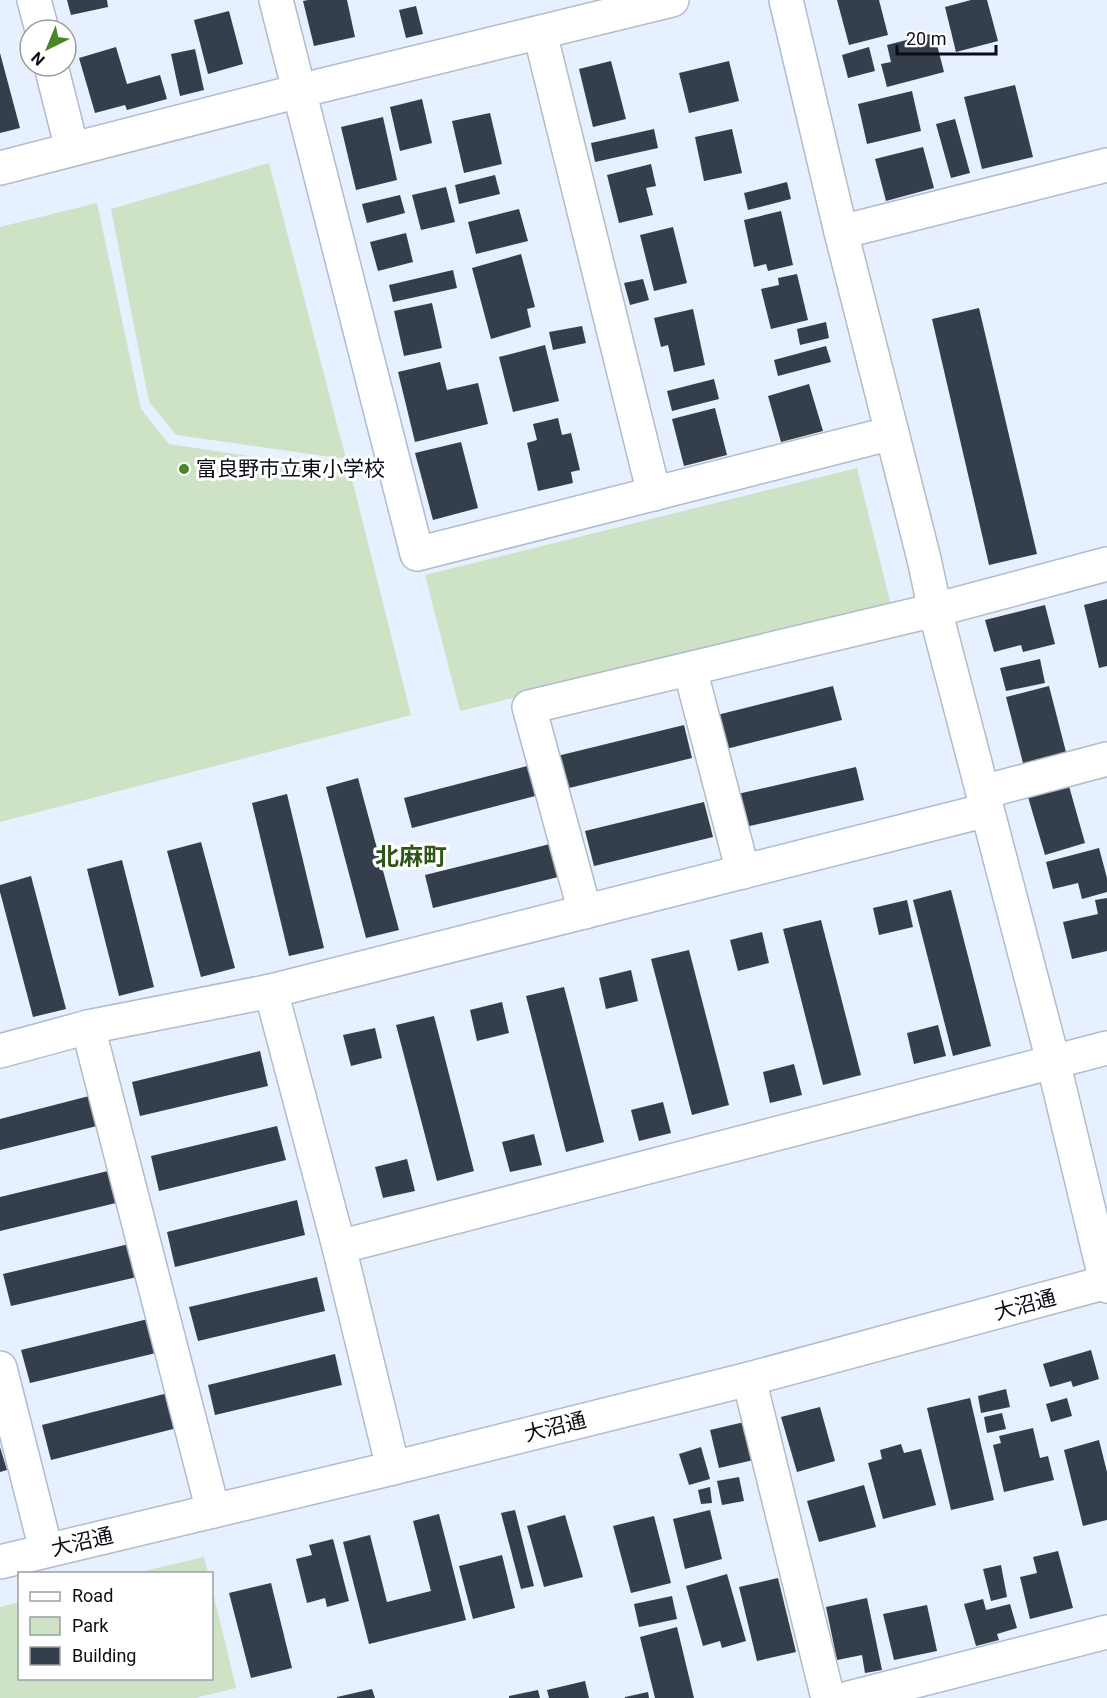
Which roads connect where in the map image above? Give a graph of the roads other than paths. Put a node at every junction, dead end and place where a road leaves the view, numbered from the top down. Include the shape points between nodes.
1 (34, 0) edge
2 (276, 0) edge
3 (672, 0) edge
4 (786, 0) edge
5 (39, 18) edge
6 (540, 33) junction
7 (54, 78) edge
8 (299, 92) junction
9 (72, 149) junction
10 (1107, 165) edge
11 (0, 168) edge
12 (841, 232) junction
13 (892, 434) junction
14 (654, 494) junction
15 (1107, 564) edge
16 (935, 610) junction
17 (690, 669) junction
18 (1107, 759) edge
19 (985, 801) junction
20 (743, 872) junction
21 (585, 912) junction
22 (271, 991) junction
23 (88, 1028) junction
24 (1107, 1048) edge
25 (0, 1051) edge
26 (1053, 1061) junction
27 (339, 1247) junction
28 (1107, 1284) edge
29 (0, 1368) edge
30 (749, 1379) junction
31 (393, 1468) junction
32 (213, 1511) junction
33 (46, 1550) junction
34 (0, 1562) edge
35 (1107, 1632) edge
36 (828, 1698) edge
37 (849, 1698) edge

1 - 5 street
2 - 8 street
3 - 6 street
4 - 12 street
6 - 8 street
6 - 14 street
7 - 9 street
8 - 9 street
8 - 14 street via 417,554
9 - 11 street
10 - 12 street
12 - 13 street
13 - 14 street
13 - 16 street
15 - 16 street
16 - 17 street
16 - 19 street
17 - 20 street
17 - 21 street via 529,706
18 - 19 street
19 - 20 street
19 - 26 street
20 - 21 street
21 - 22 street
22 - 23 street
22 - 27 street
23 - 25 street
23 - 32 street
24 - 26 street
26 - 27 street
26 - 28 street
27 - 31 street
28 - 30 street, 大沼通
29 - 33 street
30 - 31 street, 大沼通
30 - 36 street
31 - 32 street, 大沼通
32 - 33 street, 大沼通
33 - 34 street, 大沼通
35 - 37 street

